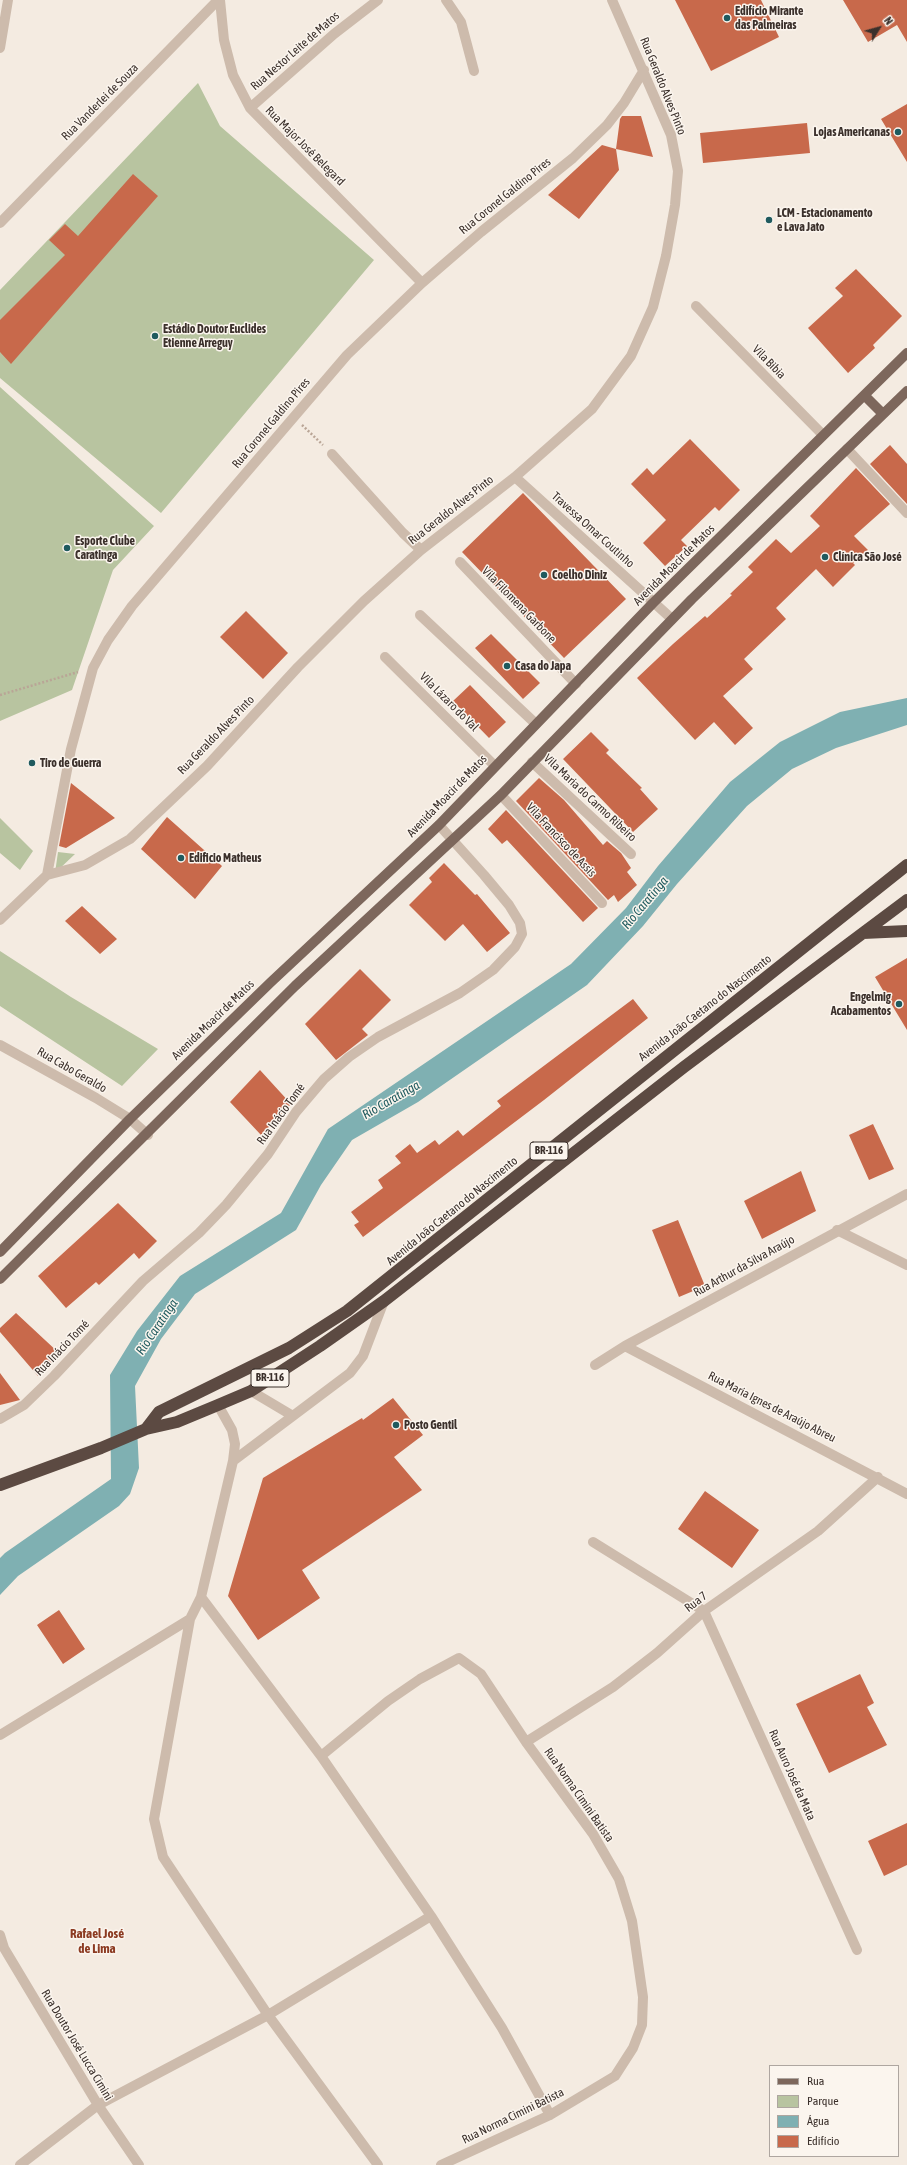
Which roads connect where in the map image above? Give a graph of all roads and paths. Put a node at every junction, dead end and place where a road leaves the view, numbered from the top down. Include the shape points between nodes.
1 (8, 0) edge
2 (219, 0) edge
3 (446, 0) edge
4 (612, 0) edge
5 (373, 1) edge
6 (0, 48) edge
7 (644, 70) junction
8 (474, 71) dead end
9 (250, 108) junction
10 (0, 223) edge
11 (422, 283) junction
12 (696, 306) dead end
13 (907, 353) edge
14 (907, 391) edge
15 (865, 396) junction
16 (883, 414) junction
17 (293, 416) junction
18 (823, 435) junction
19 (848, 449) junction
20 (332, 454) joint
21 (515, 477) junction
22 (907, 513) edge
23 (421, 550) junction
24 (460, 562) dead end
25 (653, 603) junction
26 (420, 615) dead end
27 (672, 619) junction
28 (386, 658) dead end
29 (93, 668) junction
30 (576, 684) junction
31 (0, 695) edge
32 (536, 724) junction
33 (532, 762) junction
34 (495, 766) junction
35 (501, 795) junction
36 (439, 825) junction
37 (454, 840) junction
38 (631, 854) dead end
39 (907, 865) edge
40 (47, 874) junction
41 (907, 900) edge
42 (602, 904) dead end
43 (0, 920) edge
44 (907, 931) edge
45 (863, 933) junction
46 (0, 1045) edge
47 (130, 1119) junction
48 (148, 1135) junction
49 (907, 1194) edge
50 (837, 1230) junction
51 (0, 1252) edge
52 (907, 1266) edge
53 (0, 1279) edge
54 (384, 1300) junction
55 (625, 1346) junction
56 (595, 1365) dead end
57 (251, 1390) junction
58 (218, 1405) junction
59 (293, 1416) junction
60 (0, 1419) edge
61 (146, 1429) junction
62 (234, 1461) junction
63 (878, 1477) junction
64 (0, 1485) edge
65 (907, 1494) edge
66 (592, 1542) dead end
67 (201, 1597) junction
68 (704, 1611) junction
69 (190, 1619) junction
70 (0, 1736) edge
71 (526, 1742) junction
72 (321, 1756) junction
73 (431, 1916) junction
74 (0, 1935) edge
75 (2, 1949) edge
76 (857, 1950) dead end
77 (268, 2016) junction
78 (98, 2105) junction
79 (550, 2115) junction
80 (20, 2165) edge
81 (139, 2165) edge
82 (378, 2165) edge
83 (441, 2165) edge

1 - 6 street
2 - 9 street, Rua Major José Belegard via 232,75
2 - 10 street, Rua Vanderlei de Souza
3 - 8 street via 461,22
4 - 7 street, Rua Geraldo Alves Pinto
5 - 9 street, Rua Nestor Leite de Matos
7 - 11 street, Rua Coronel Galdino Pires via 607,125 573,158
7 - 21 street, Rua Geraldo Alves Pinto via 671,135 678,171 666,256 653,307 630,356 592,409
9 - 11 street, Rua Major José Belegard
11 - 17 street, Rua Coronel Galdino Pires via 347,355
12 - 18 street, Vila Bibia
13 - 15 main road, Avenida Moacir de Matos
14 - 16 main road
15 - 16 main road
15 - 18 main road, Avenida Moacir de Matos
16 - 19 main road
17 - 20 path
17 - 29 street, Rua Coronel Galdino Pires via 255,464 132,606 108,640
18 - 25 main road, Avenida Moacir de Matos
19 - 22 street
19 - 27 main road
20 - 23 street
21 - 23 street, Rua Geraldo Alves Pinto
21 - 25 street, Travessa Omar Coutinho
23 - 40 street, Rua Geraldo Alves Pinto via 364,601 298,667 207,766 130,839 85,865
24 - 30 street, Vila Filomena Garbone
25 - 27 street, Travessa Omar Coutinho
25 - 30 main road, Avenida Moacir de Matos
26 - 32 street
27 - 33 main road
28 - 34 street, Vila Lázaro do Val
29 - 31 path
29 - 40 street, Rua Coronel Galdino Pires via 71,749
30 - 32 main road, Avenida Moacir de Matos
32 - 34 main road, Avenida Moacir de Matos
33 - 35 main road
33 - 38 street, Vila Maria do Carmo Ribeiro
34 - 36 main road, Avenida Moacir de Matos
35 - 37 main road
35 - 42 street, Vila Francisco de Assis
36 - 37 street, Rua Inácio Tomé
36 - 47 main road, Avenida Moacir de Matos via 271,982
37 - 48 main road via 295,986
37 - 60 street, Rua Inácio Tomé via 509,905 520,923 522,934 515,947 493,970 460,993 378,1037 324,1079 226,1205 199,1233 143,1281 24,1405
39 - 61 highway, Avenida João Caetano do Nascimento / BR-116 via 347,1311 289,1348 159,1412
40 - 43 street
41 - 45 highway, Avenida João Caetano do Nascimento / BR-116
44 - 45 highway
45 - 54 highway, Avenida João Caetano do Nascimento / BR-116 via 684,1067
46 - 47 street, Rua Cabo Geraldo
47 - 48 street, Rua Cabo Geraldo
47 - 51 main road, Avenida Moacir de Matos
48 - 53 main road
49 - 50 street, Rua Arthur da Silva Araújo
50 - 52 street
50 - 55 street, Rua Arthur da Silva Araújo
54 - 57 highway, Avenida João Caetano do Nascimento / BR-116 via 320,1346
54 - 59 street via 359,1362 342,1381
55 - 56 street, Rua Arthur da Silva Araújo
55 - 63 street, Rua Maria Ignes de Araújo Abreu
57 - 58 highway, Avenida João Caetano do Nascimento / BR-116
57 - 59 street
58 - 61 highway, Avenida João Caetano do Nascimento / BR-116 via 177,1422
58 - 62 street via 232,1430 235,1444
59 - 62 street
61 - 64 highway, Avenida João Caetano do Nascimento / BR-116
62 - 67 street
63 - 65 street, Rua Maria Ignes de Araújo Abreu
63 - 68 street, Rua 7 via 818,1531
66 - 68 street
67 - 69 street
67 - 72 street
68 - 71 street, Rua 7 via 657,1653 613,1687
68 - 76 street, Rua Auro José da Mata
69 - 70 street
69 - 77 street via 154,1820 163,1857
71 - 72 street, Rua Norma Cimini Batista via 481,1674 459,1658 420,1679 388,1701
71 - 79 street, Rua Norma Cimini Batista via 594,1834 619,1879 632,1921 643,1997 642,2025 633,2048 615,2076
72 - 73 street
73 - 77 street
73 - 79 street via 502,2028
74 - 75 street, Rua Doutor José Lucca Cimini
75 - 78 street, Rua Doutor José Lucca Cimini
77 - 78 street
77 - 82 street
78 - 80 street
78 - 81 street, Rua Doutor José Lucca Cimini
79 - 83 street, Rua Norma Cimini Batista

